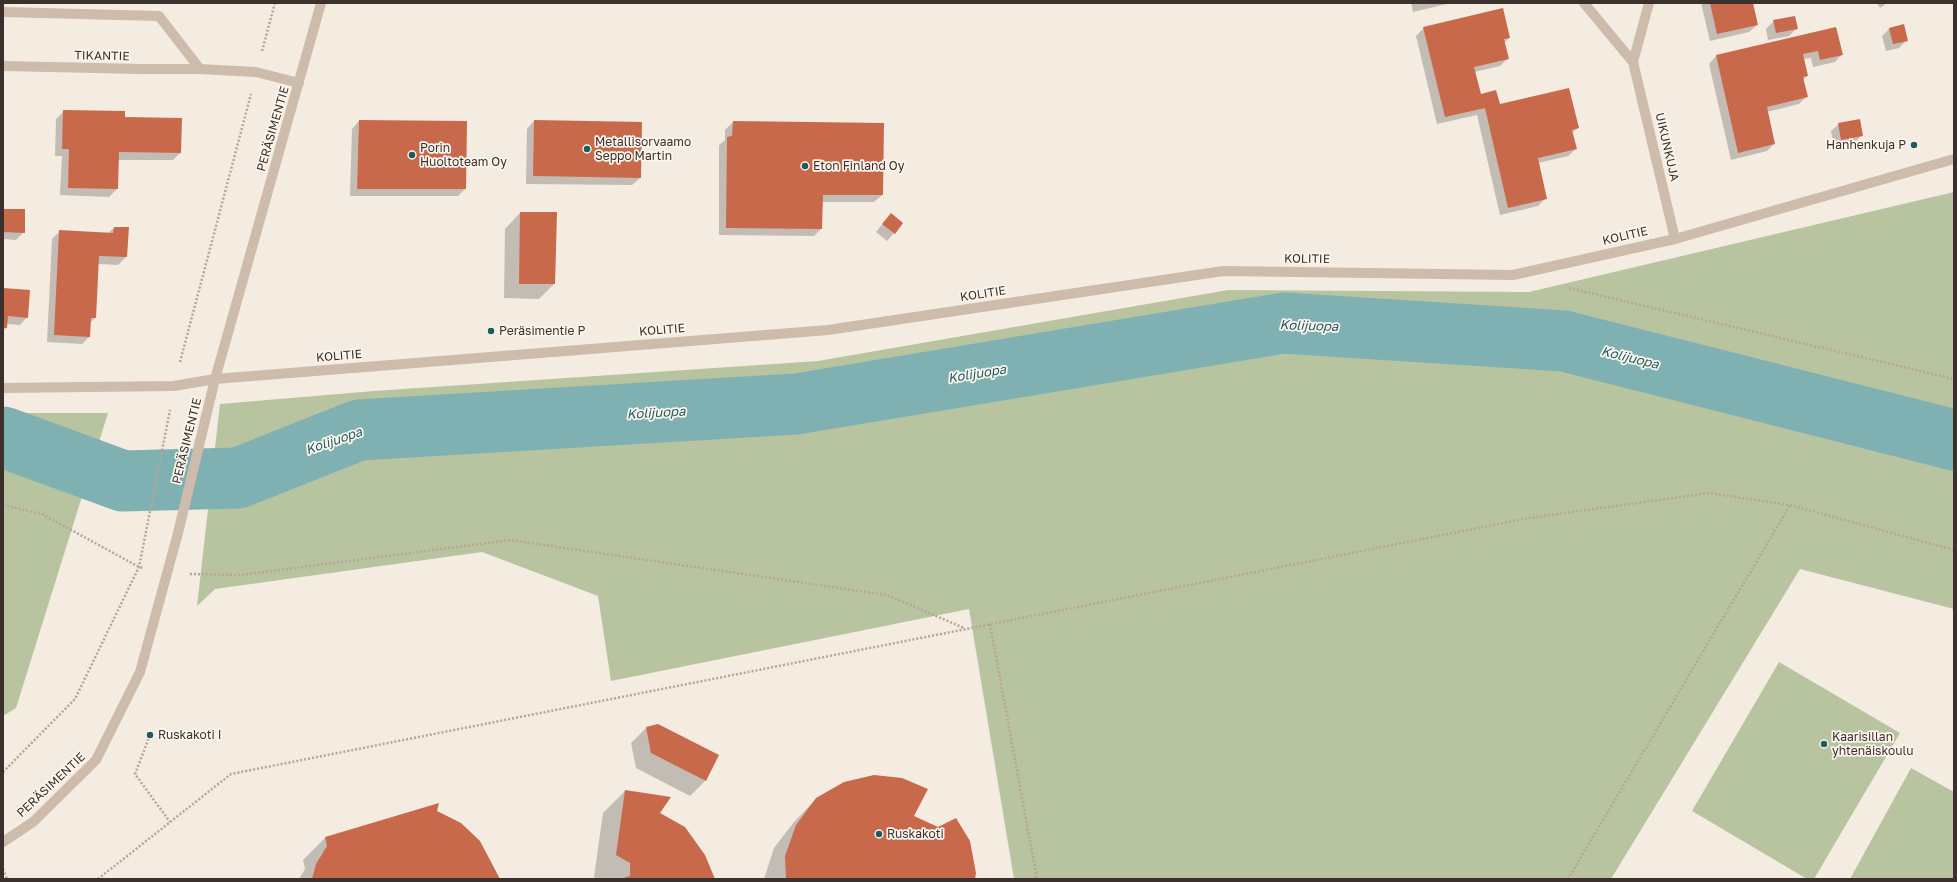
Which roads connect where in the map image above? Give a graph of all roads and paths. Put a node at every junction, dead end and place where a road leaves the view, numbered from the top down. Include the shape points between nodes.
1 (275, 3) edge
2 (321, 3) edge
3 (1584, 3) edge
4 (1649, 3) edge
5 (3, 12) edge
6 (1633, 62) junction
7 (3, 66) edge
8 (200, 69) junction
9 (256, 72) junction
10 (299, 83) junction
11 (1954, 160) edge
12 (1674, 239) junction
13 (1568, 287) dead end
14 (215, 379) junction
15 (1954, 379) edge
16 (174, 386) junction
17 (3, 388) edge
18 (3, 505) edge
19 (1790, 505) junction
20 (1954, 550) edge
21 (139, 567) junction
22 (167, 573) junction
23 (990, 624) junction
24 (965, 628) junction
25 (150, 735) dead end
26 (3, 772) edge
27 (170, 822) junction
28 (3, 842) edge
29 (3, 869) edge
30 (7, 879) edge
31 (98, 879) edge
32 (1037, 879) edge
33 (1568, 879) edge

1 - 9 path
2 - 10 street, PERÄSIMENTIE
3 - 6 street, UIKUNKUJA
4 - 6 street, UIKUNKUJA
5 - 8 street via 159,16
6 - 12 street, UIKUNKUJA
7 - 8 street, TIKANTIE
8 - 9 street, TIKANTIE
9 - 10 street, TIKANTIE
9 - 16 path
10 - 14 street, PERÄSIMENTIE
11 - 12 street, KOLITIE
12 - 14 street, KOLITIE via 1514,275 1223,271 828,330
13 - 15 path
14 - 16 street, KOLITIE
14 - 22 street, PERÄSIMENTIE
16 - 17 street, KOLITIE
16 - 21 path
18 - 21 path via 42,514
19 - 20 path
19 - 23 path via 1709,494 1529,518
19 - 33 path
21 - 22 path
21 - 26 path via 75,699
22 - 24 path via 241,575 510,540 887,595
22 - 28 street, PERÄSIMENTIE via 140,672 96,760 33,822
23 - 24 path
23 - 32 path
24 - 27 path via 231,774
25 - 27 path via 135,774
27 - 31 path
29 - 30 path

